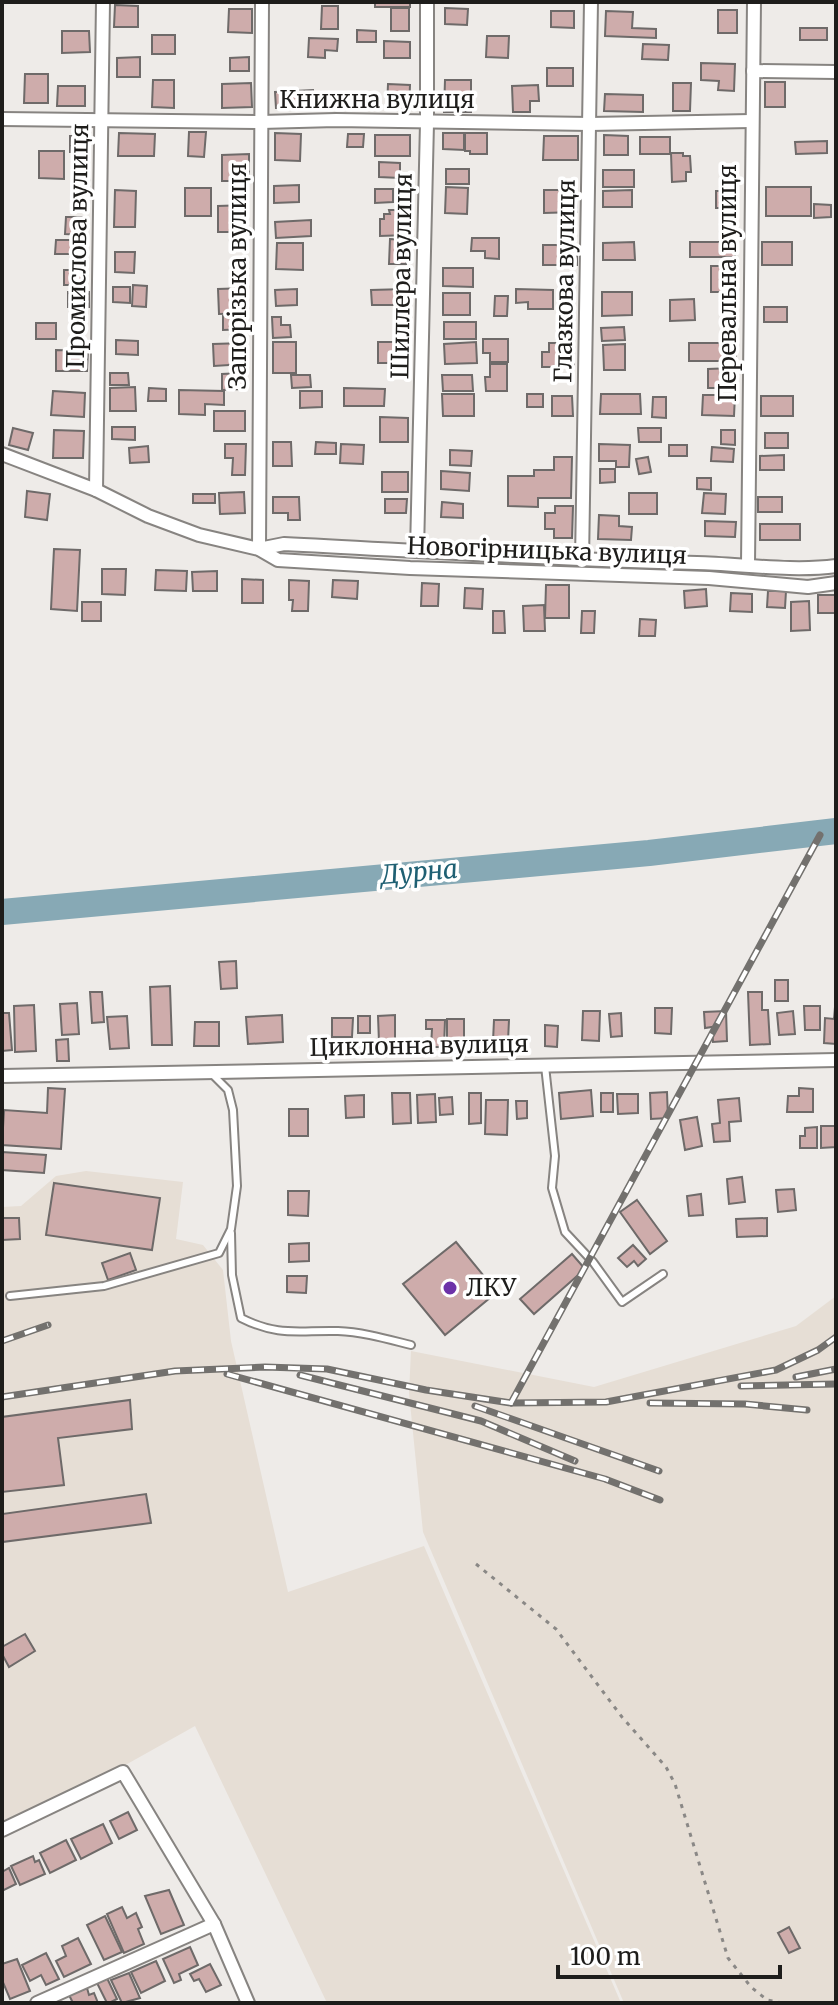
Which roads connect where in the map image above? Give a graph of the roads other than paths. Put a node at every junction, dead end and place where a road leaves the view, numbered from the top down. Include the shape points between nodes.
1 (103, 2) edge
2 (262, 2) edge
3 (427, 2) edge
4 (591, 2) edge
5 (754, 2) edge
6 (753, 71) junction
7 (836, 72) edge
8 (2, 119) edge
9 (103, 121) junction
10 (751, 121) junction
11 (261, 122) junction
12 (427, 123) junction
13 (590, 124) junction
14 (2, 454) edge
15 (96, 490) junction
16 (259, 549) junction
17 (417, 551) junction
18 (582, 561) junction
19 (748, 564) junction
20 (836, 566) edge
21 (836, 583) edge
22 (836, 1060) edge
23 (545, 1066) junction
24 (210, 1072) junction
25 (2, 1076) edge
26 (231, 1229) junction
27 (663, 1274) dead end
28 (10, 1296) dead end
29 (411, 1345) dead end
30 (2, 1830) edge
31 (214, 1924) junction
32 (37, 2003) edge
33 (248, 2003) edge

1 - 9 street, Промислова вулиця
2 - 11 street, Запорізька вулиця
3 - 12 street, Шиллера вулиця
4 - 13 street, Глазкова вулиця
5 - 6 street, Перевальна вулиця
6 - 7 street
6 - 10 street, Перевальна вулиця
8 - 9 street, Книжна вулиця
9 - 11 street, Книжна вулиця
9 - 15 street, Промислова вулиця
10 - 13 street, Книжна вулиця
10 - 19 street, Перевальна вулиця
11 - 12 street, Книжна вулиця
11 - 16 street, Запорізька вулиця
12 - 13 street, Книжна вулиця
12 - 17 street, Шиллера вулиця
13 - 18 street, Глазкова вулиця
14 - 15 street, Новогірницька вулиця
15 - 16 street, Новогірницька вулиця via 186,530
16 - 17 street, Новогірницька вулиця via 284,544
16 - 21 street, Новогірницька вулиця via 278,560 410,568 709,578 808,587
17 - 18 street, Новогірницька вулиця
18 - 19 street, Новогірницька вулиця
19 - 20 street, Новогірницька вулиця
22 - 23 street, Циклонна вулиця
23 - 24 street, Циклонна вулиця
23 - 27 lane via 555,1156 552,1188 565,1232 622,1302
24 - 25 street, Циклонна вулиця
24 - 26 lane via 228,1090 233,1110 237,1186
26 - 28 lane via 219,1253 185,1265 104,1286
26 - 29 lane via 232,1275 241,1318 288,1333 369,1334
30 - 31 street via 123,1772
31 - 32 street
31 - 33 street

